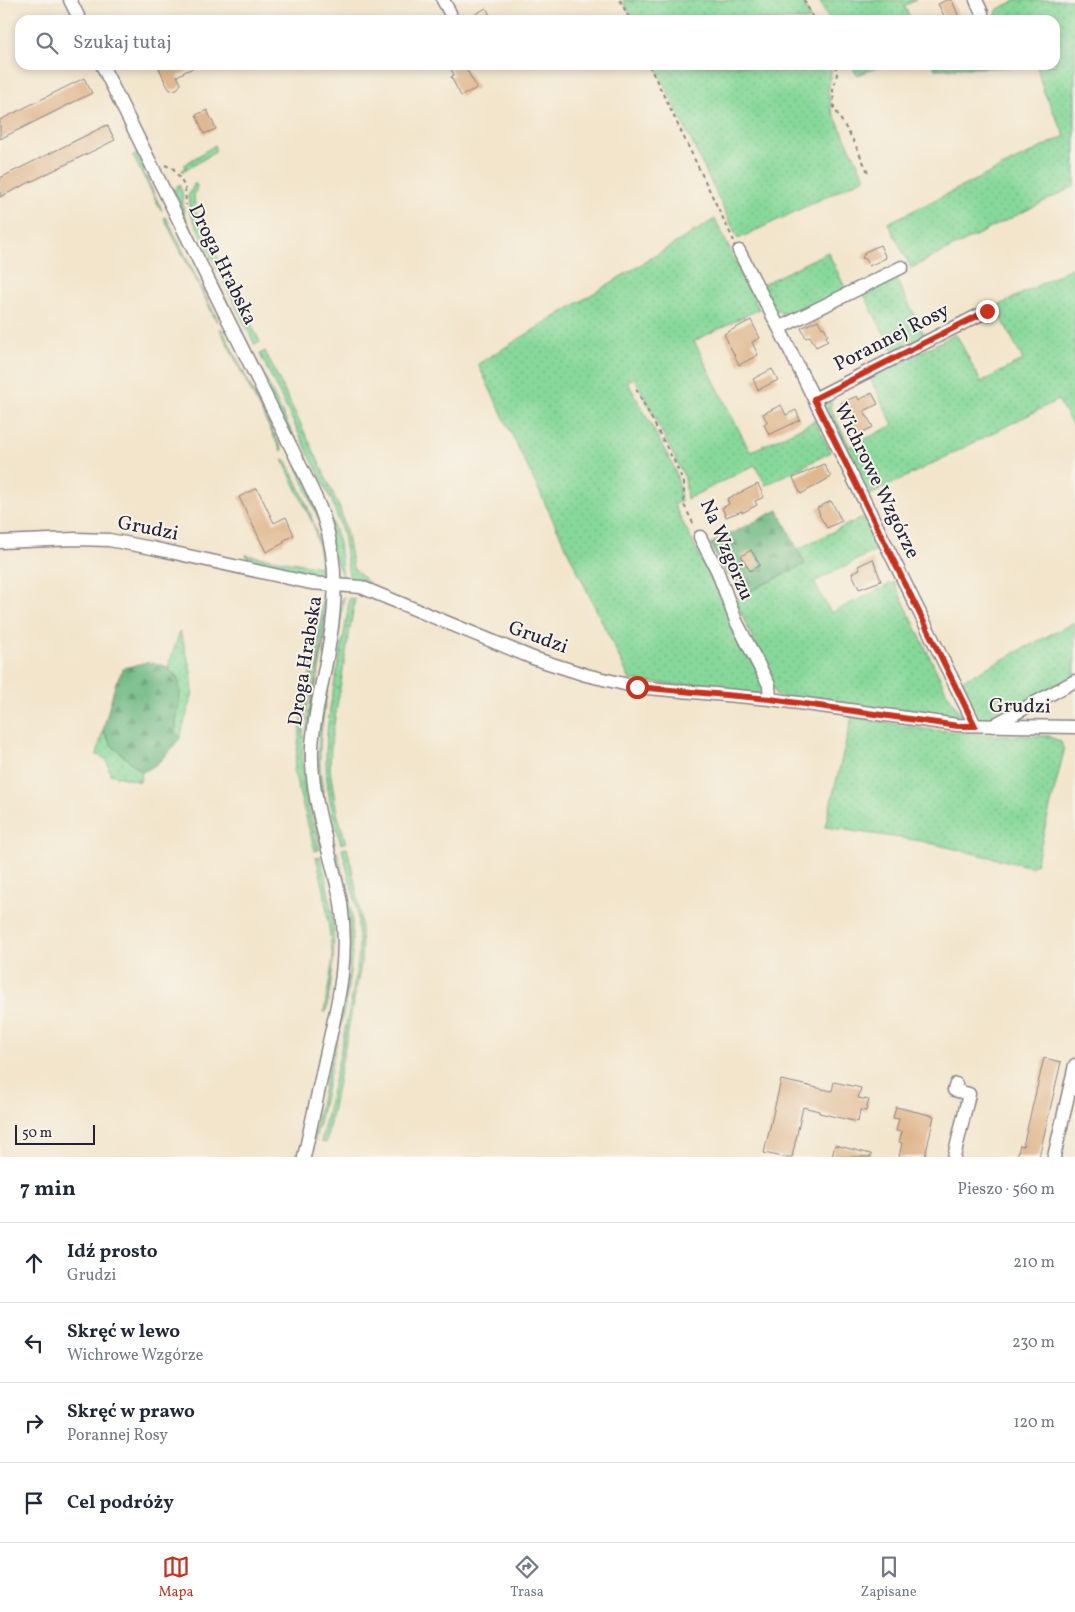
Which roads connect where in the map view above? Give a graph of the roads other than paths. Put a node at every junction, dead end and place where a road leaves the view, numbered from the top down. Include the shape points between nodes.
1 (70, 0) edge
2 (443, 0) edge
3 (976, 0) edge
4 (450, 13) dead end
5 (982, 13) dead end
6 (78, 15) edge
7 (104, 70) edge
8 (739, 251) road end
9 (902, 267) dead end
10 (987, 311) dead end
11 (779, 328) junction
12 (814, 399) junction
13 (700, 536) road end
14 (0, 542) edge
15 (336, 586) junction
16 (1075, 681) edge
17 (770, 699) junction
18 (975, 726) junction
19 (993, 726) junction
20 (1075, 727) edge
21 (1075, 1065) edge
22 (956, 1084) dead end
23 (304, 1157) edge
24 (954, 1157) edge
25 (1054, 1157) edge

1 - 6 street
2 - 4 street
3 - 5 street
7 - 15 street, Droga Hrabska via 317,501 329,537
8 - 11 street, Wichrowe Wzgórze
9 - 11 street
10 - 12 street, Porannej Rosy
11 - 12 street, Wichrowe Wzgórze
12 - 18 street, Wichrowe Wzgórze
13 - 17 street, Na Wzgórzu via 717,570 736,622 769,684
14 - 15 street, Grudzi via 109,540
15 - 17 street, Grudzi via 365,589 533,658 586,675 637,687
15 - 23 street, Droga Hrabska via 313,733 312,762 316,803 342,903 345,956
16 - 19 street
17 - 18 street, Grudzi
18 - 19 street, Grudzi
19 - 20 street, Grudzi
21 - 25 street
22 - 24 street via 954,1090 969,1094

